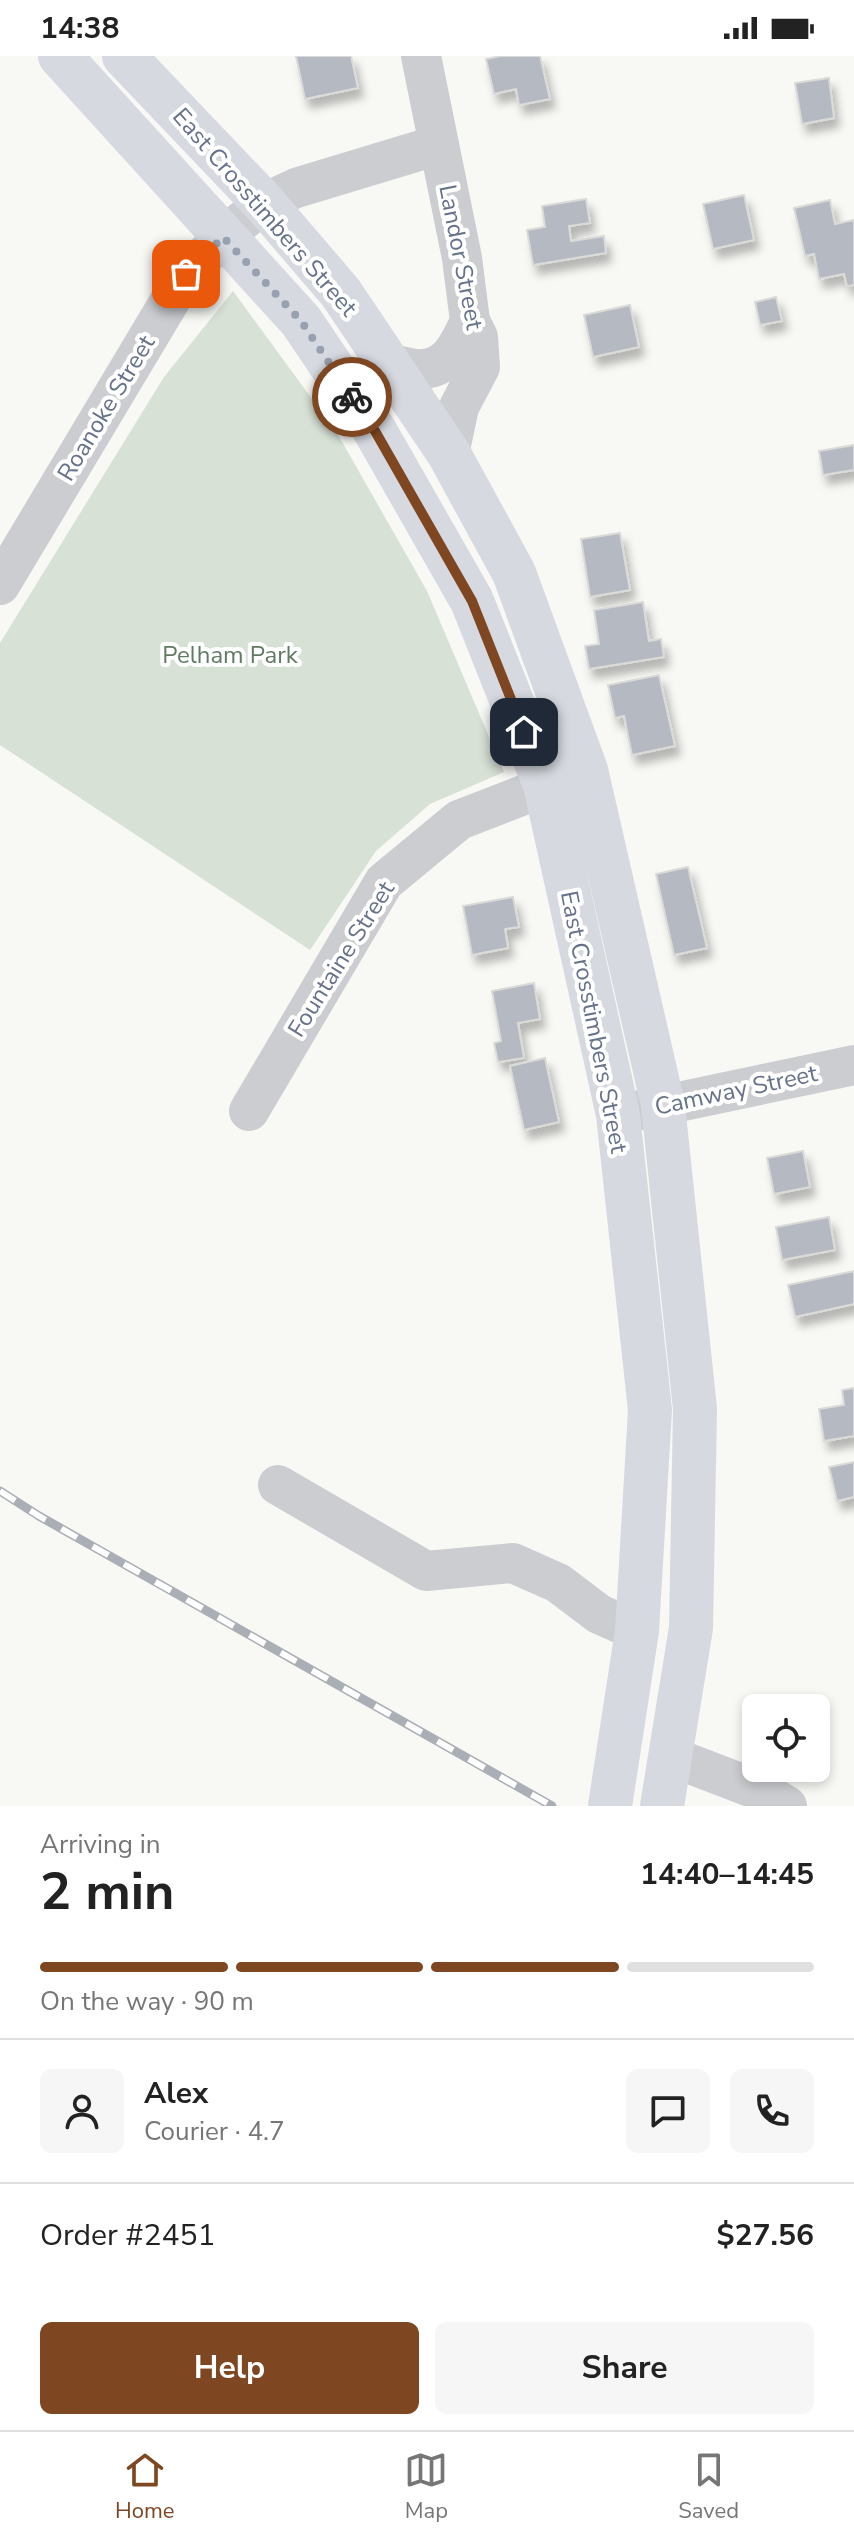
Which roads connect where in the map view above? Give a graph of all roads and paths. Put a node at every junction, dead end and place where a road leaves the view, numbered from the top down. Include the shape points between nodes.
1 (60, 56) edge
2 (124, 56) edge
3 (421, 56) edge
4 (438, 145) junction
5 (264, 203) junction
6 (223, 237) junction
7 (470, 321) junction
8 (389, 364) junction
9 (449, 454) junction
10 (0, 585) edge
11 (586, 770) junction
12 (545, 785) junction
13 (854, 1065) edge
14 (663, 1105) junction
15 (249, 1111) dead end
16 (618, 1115) junction
17 (278, 1485) dead end
18 (637, 1631) junction
19 (672, 1757) junction
20 (610, 1806) edge
21 (662, 1806) edge
22 (787, 1806) edge

1 - 6 main road, East Crosstimbers Street
2 - 5 main road, East Crosstimbers Street
3 - 4 street, Landor Street
4 - 5 street, Roanoke Street via 296,188
4 - 7 street, Landor Street
5 - 6 street, Roanoke Street
5 - 8 main road, East Crosstimbers Street via 341,293
6 - 10 street, Roanoke Street via 186,274
6 - 12 main road, East Crosstimbers Street via 301,321 375,431 472,601
7 - 8 street via 456,351 438,365 421,369
7 - 9 street, Landor Street via 478,337 480,367 459,407
8 - 9 main road, East Crosstimbers Street
9 - 11 main road, East Crosstimbers Street via 514,573
11 - 12 street, Fountaine Street
11 - 14 main road, East Crosstimbers Street
12 - 15 street, Fountaine Street via 459,820 384,882
12 - 16 main road, East Crosstimbers Street
13 - 14 street, Camway Street
14 - 16 street, Camway Street
14 - 19 main road, East Crosstimbers Street via 695,1409 691,1628
16 - 18 main road, East Crosstimbers Street via 650,1410
17 - 18 street via 426,1571 513,1563 558,1583 599,1614
18 - 20 main road, East Crosstimbers Street
19 - 21 main road, East Crosstimbers Street
19 - 22 street

